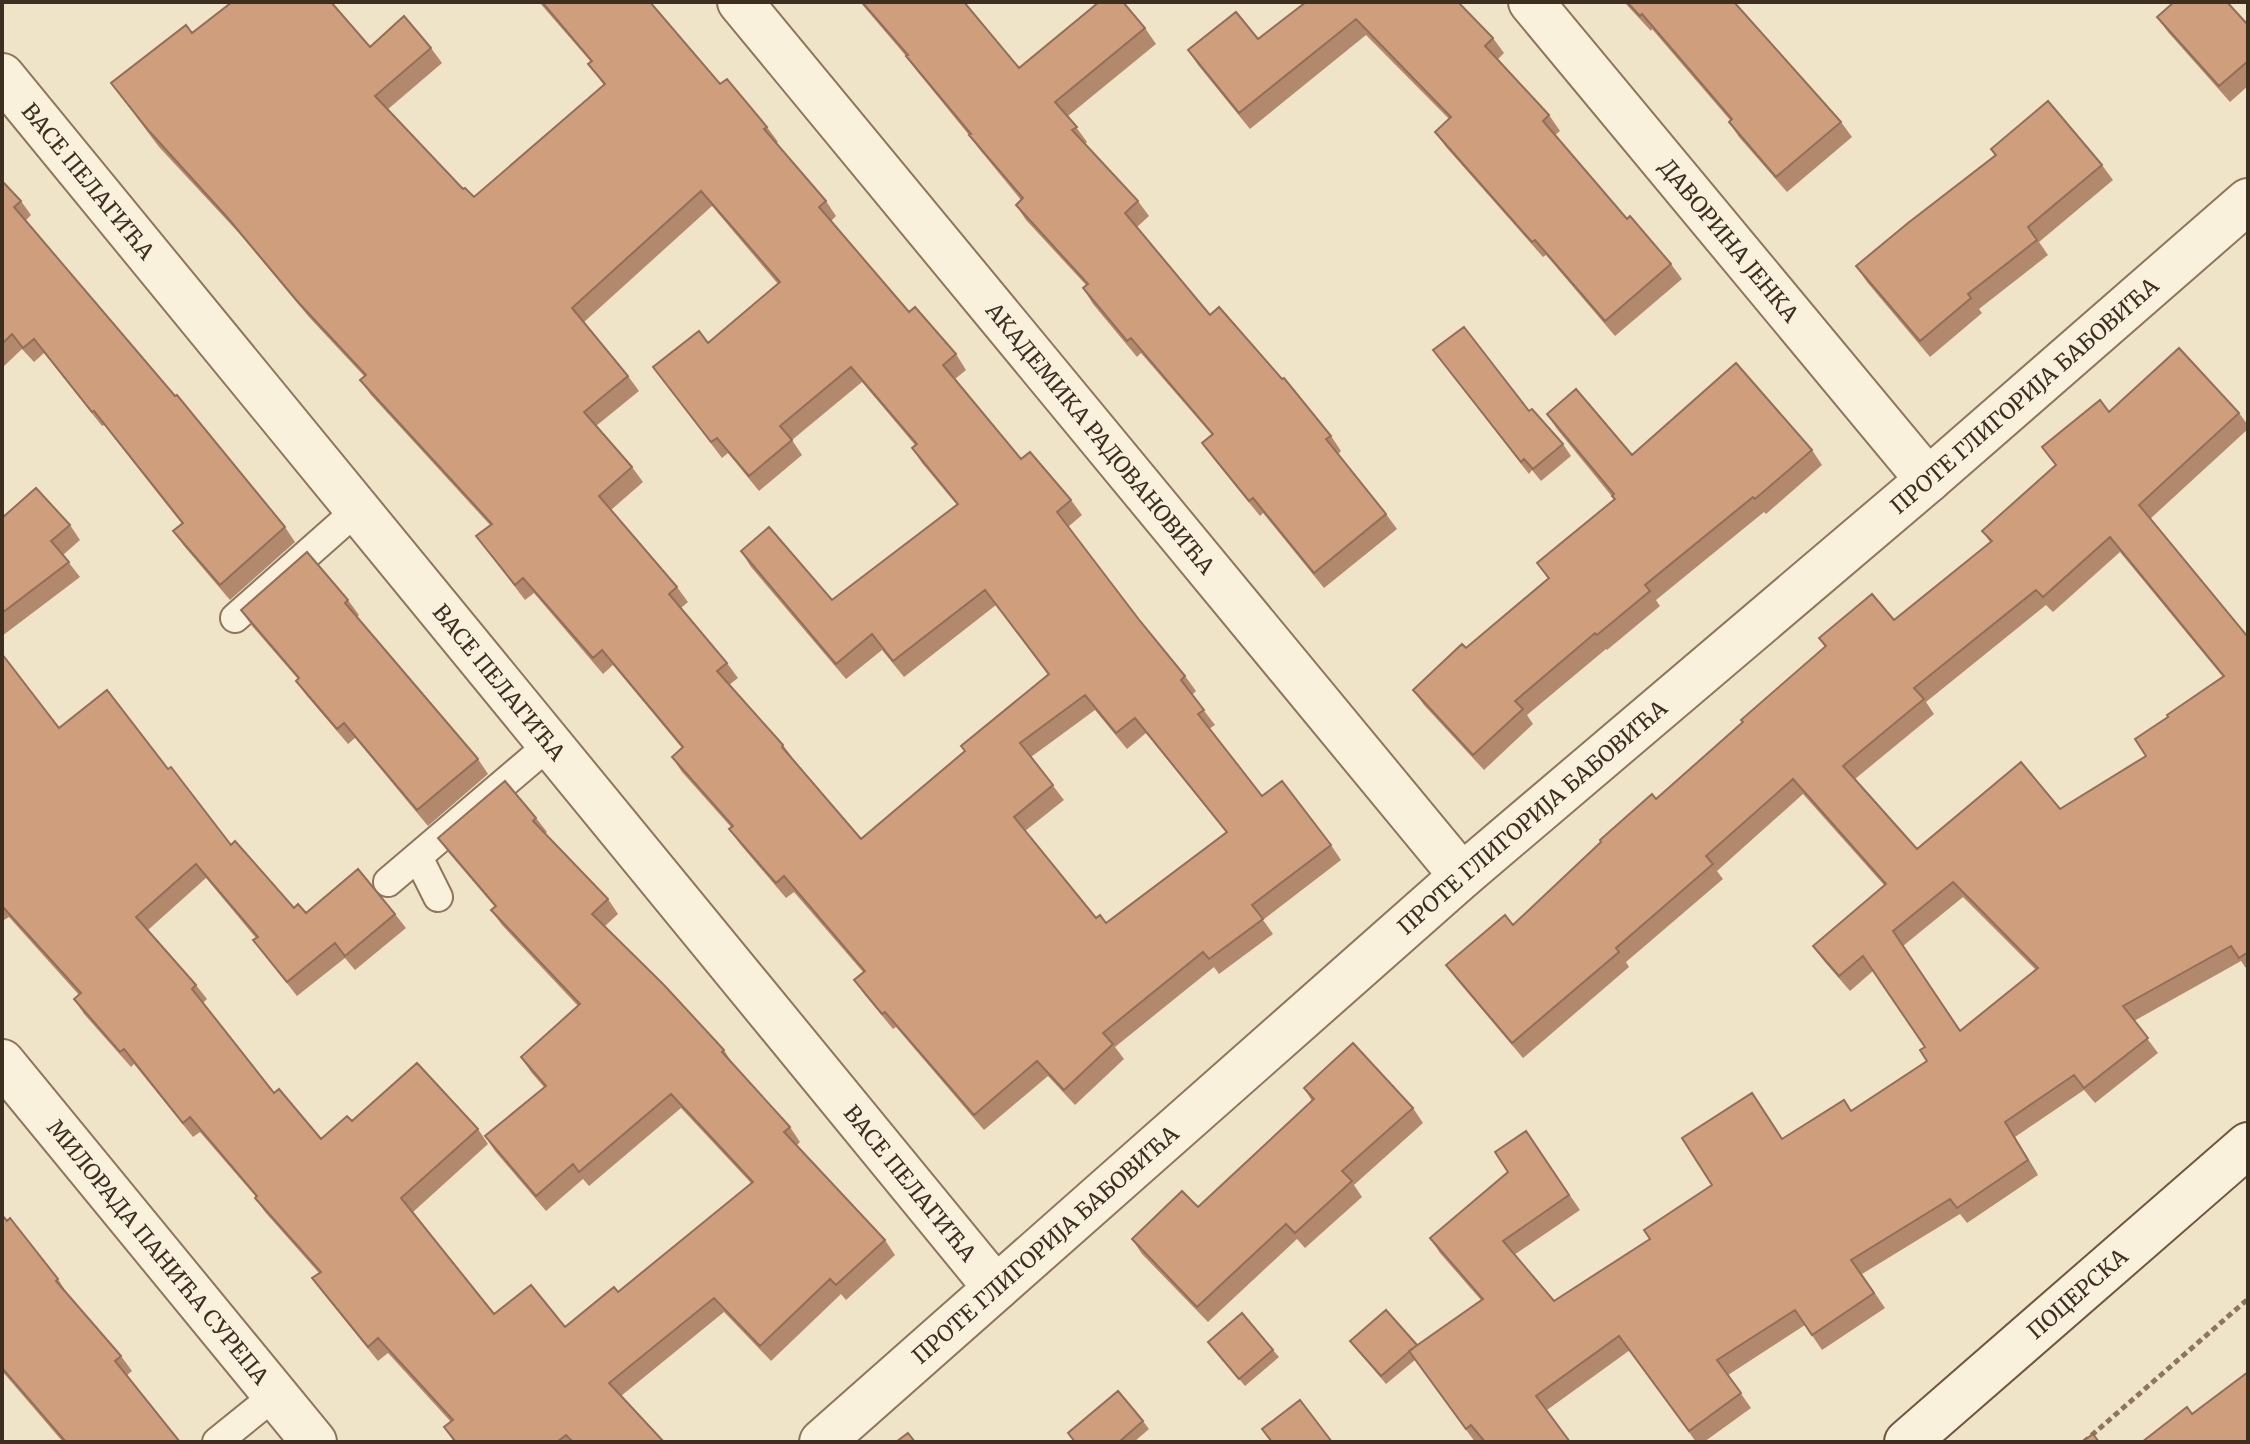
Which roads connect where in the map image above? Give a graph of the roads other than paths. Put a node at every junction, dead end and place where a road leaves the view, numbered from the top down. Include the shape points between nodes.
1 (740, 2) edge
2 (1531, 2) edge
3 (2, 76) edge
4 (2248, 201) edge
5 (1928, 480) junction
6 (357, 510) junction
7 (235, 618) dead end
8 (550, 744) junction
9 (418, 857) junction
10 (1462, 876) junction
11 (388, 882) dead end
12 (438, 897) dead end
13 (2, 1062) edge
14 (2248, 1145) edge
15 (952, 1234) junction
16 (1055, 1236) junction
17 (996, 1288) junction
18 (919, 1357) junction
19 (275, 1395) junction
20 (217, 1442) edge
21 (314, 1442) edge
22 (822, 1442) edge
23 (1907, 1442) edge

1 - 10 street, АКАДЕМИКА РАДОВАНОВИЋА
2 - 5 street, ДАВОРИНА ЈЕНКА
3 - 6 street, ВАСЕ ПЕЛАГИЋА
4 - 5 street, ПРОТЕ ГЛИГОРИЈА БАБОВИЋА
5 - 10 street, ПРОТЕ ГЛИГОРИЈА БАБОВИЋА
6 - 7 lane
6 - 8 street, ВАСЕ ПЕЛАГИЋА
8 - 9 lane
8 - 15 street, ВАСЕ ПЕЛАГИЋА
9 - 11 lane
9 - 12 lane
10 - 16 street, ПРОТЕ ГЛИГОРИЈА БАБОВИЋА
13 - 19 street, МИЛОРАДА ПАНИЋА СУРЕПА
14 - 23 street, ПОЦЕРСКА
15 - 16 street via 1004,1243
15 - 17 street, ВАСЕ ПЕЛАГИЋА
15 - 18 street via 955,1274
16 - 17 street, ПРОТЕ ГЛИГОРИЈА БАБОВИЋА
17 - 18 street, ПРОТЕ ГЛИГОРИЈА БАБОВИЋА
18 - 22 street, ПРОТЕ ГЛИГОРИЈА БАБОВИЋА
19 - 20 lane
19 - 21 street, МИЛОРАДА ПАНИЋА СУРЕПА

